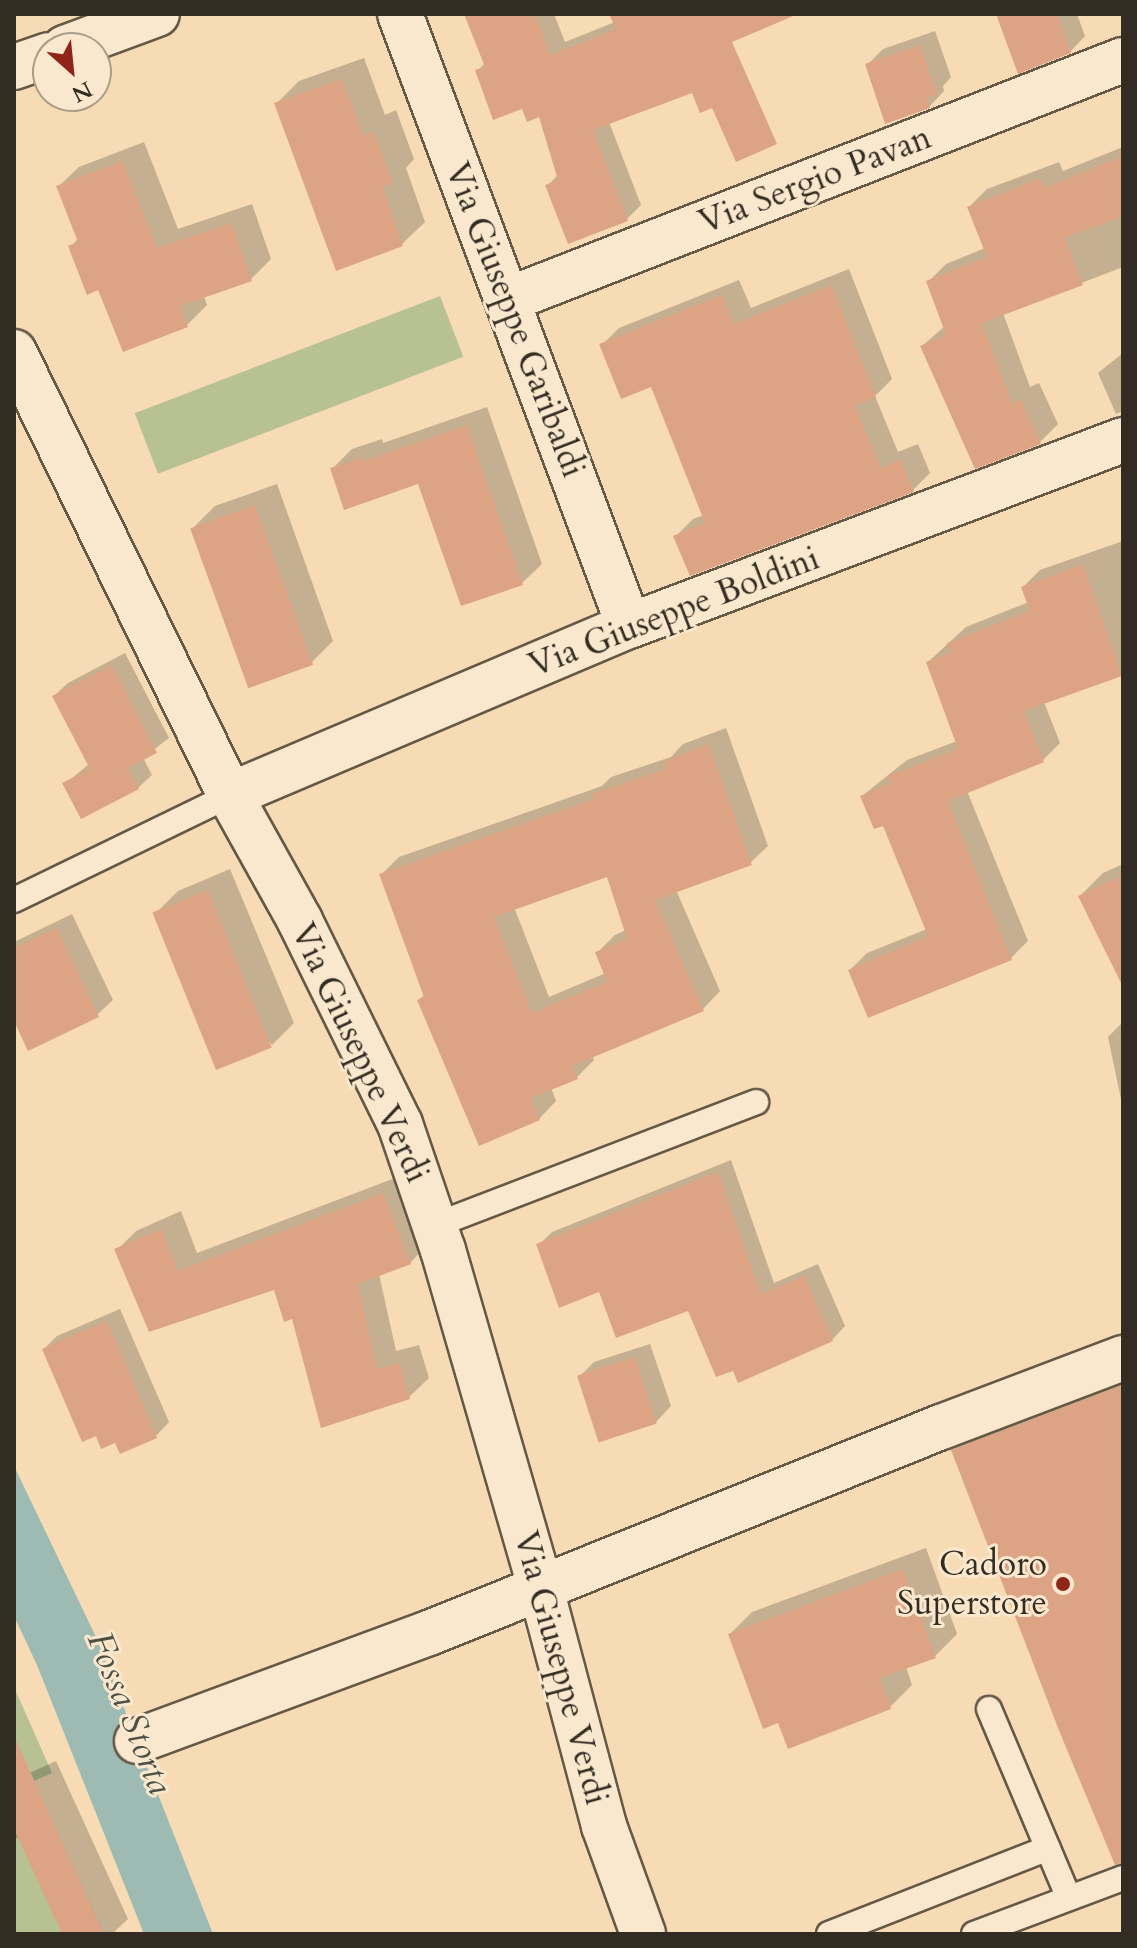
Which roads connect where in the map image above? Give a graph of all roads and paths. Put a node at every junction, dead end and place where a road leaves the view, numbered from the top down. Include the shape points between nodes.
1 (157, 14) edge
2 (400, 14) edge
3 (108, 32) edge
4 (1123, 60) edge
5 (507, 300) junction
6 (14, 352) edge
7 (1123, 440) edge
8 (629, 626) junction
9 (230, 795) junction
10 (14, 900) edge
11 (756, 1102) dead end
12 (436, 1225) junction
13 (1123, 1358) edge
14 (540, 1589) junction
15 (989, 1709) dead end
16 (137, 1741) dead end
17 (1048, 1848) junction
18 (1123, 1878) edge
19 (1069, 1898) junction
20 (643, 1934) edge
21 (829, 1934) edge
22 (974, 1934) edge

1 - 3 street
2 - 5 street, Via Giuseppe Garibaldi
4 - 5 street, Via Sergio Pavan
5 - 8 street, Via Giuseppe Garibaldi
6 - 9 street, Via Giuseppe Verdi
7 - 8 street, Via Giuseppe Boldini
8 - 9 street, Via Giuseppe Boldini
9 - 10 lane
9 - 12 street, Via Giuseppe Verdi via 379,1080
11 - 12 lane
12 - 14 street, Via Giuseppe Verdi
13 - 14 street
14 - 16 street
14 - 20 street, Via Giuseppe Verdi via 604,1826
15 - 17 lane
17 - 19 lane
17 - 21 lane
18 - 19 lane
19 - 22 lane

